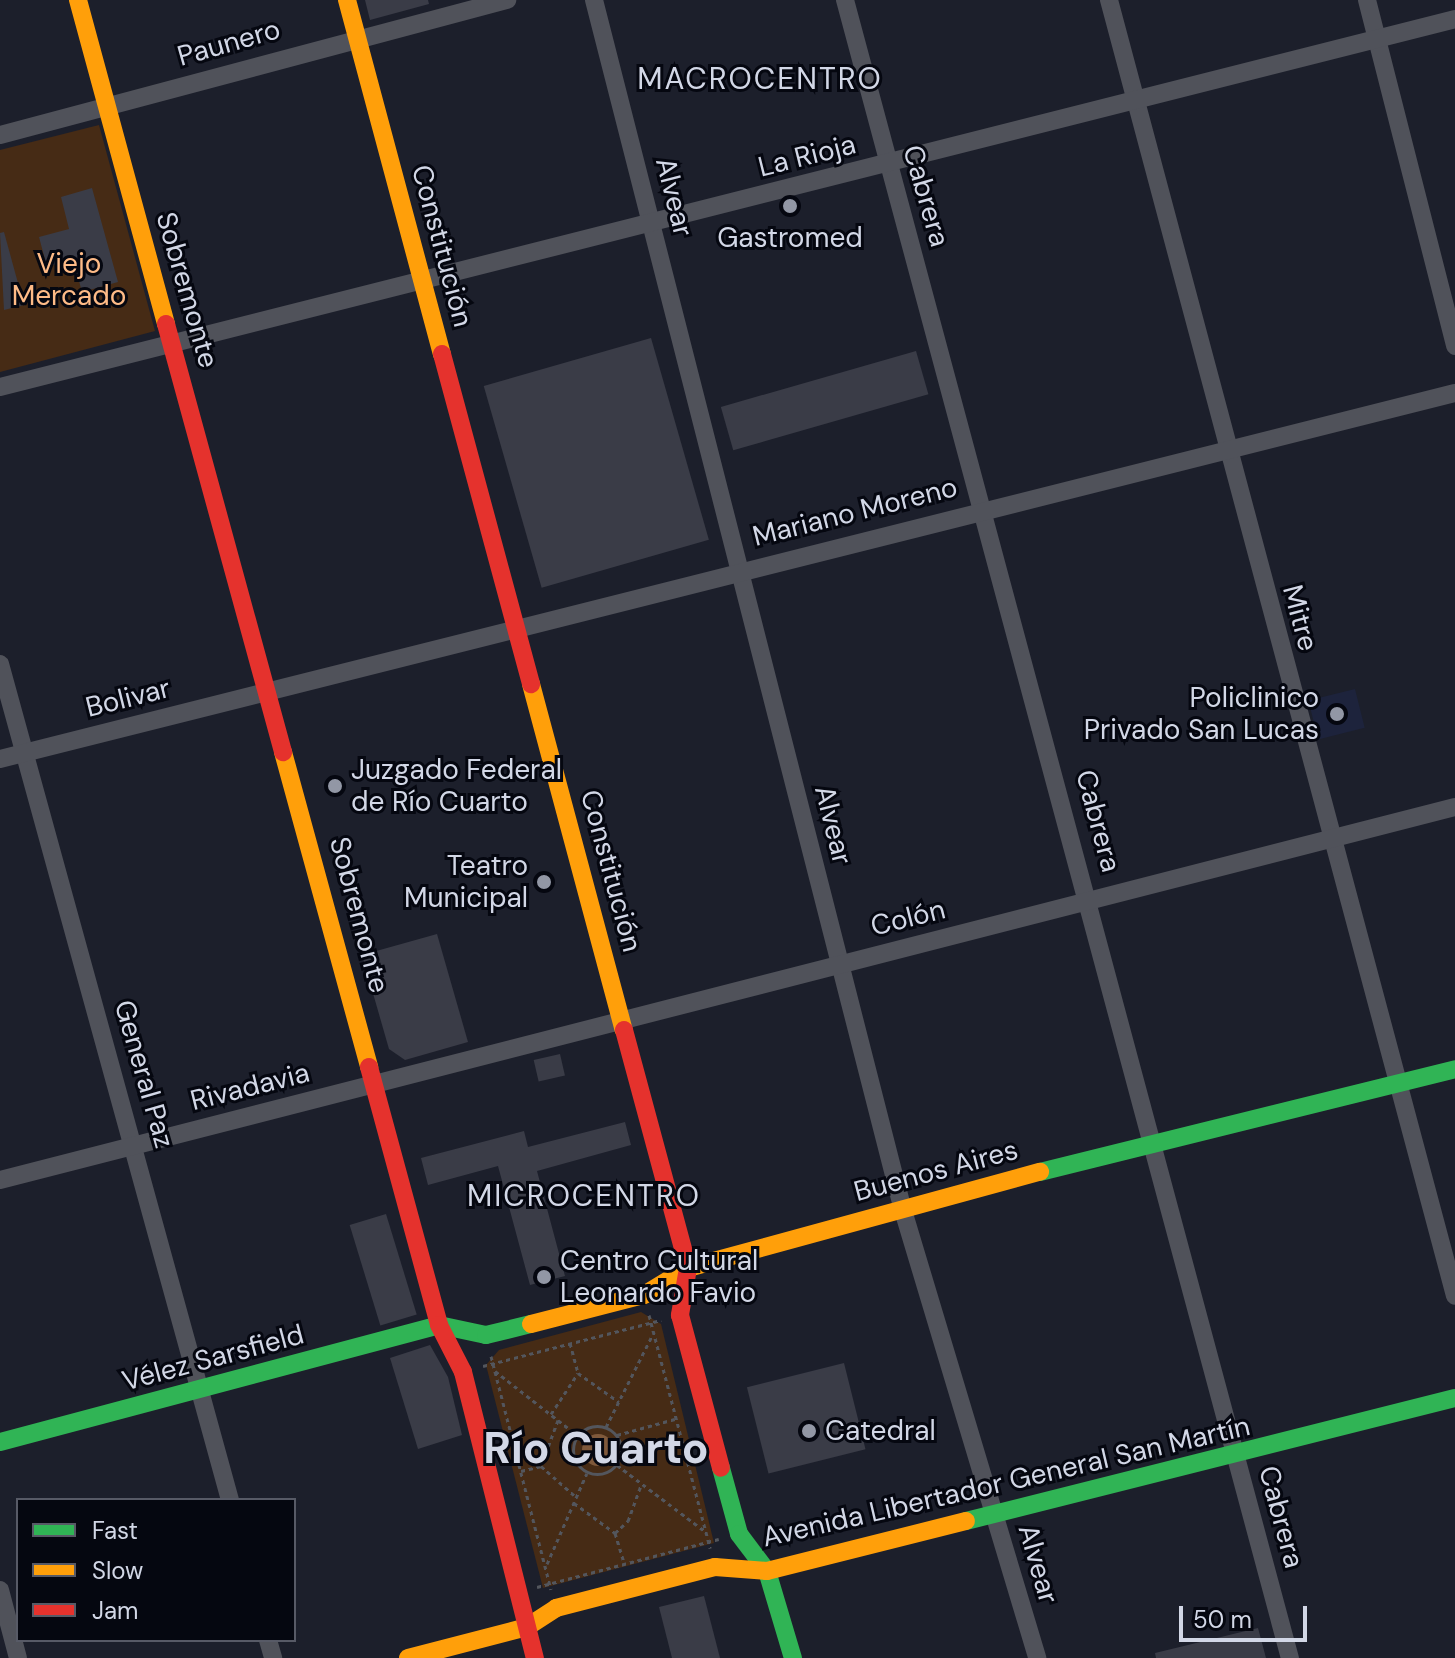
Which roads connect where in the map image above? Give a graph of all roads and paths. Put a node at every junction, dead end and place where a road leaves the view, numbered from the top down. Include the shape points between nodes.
1 (78, 0) edge
2 (347, 0) edge
3 (507, 0) edge
4 (594, 0) edge
5 (845, 0) edge
6 (1109, 0) edge
7 (1367, 0) edge
8 (1455, 19) edge
9 (357, 36) junction
10 (1378, 39) junction
11 (1136, 100) junction
12 (106, 107) junction
13 (0, 135) edge
14 (888, 164) junction
15 (652, 224) junction
16 (423, 282) junction
17 (173, 342) junction
18 (1455, 346) edge
19 (0, 387) edge
20 (1455, 393) edge
21 (1226, 449) junction
22 (985, 509) junction
23 (739, 569) junction
24 (515, 627) junction
25 (0, 664) edge
26 (270, 691) junction
27 (24, 753) junction
28 (0, 759) edge
29 (1455, 807) edge
30 (1330, 839) junction
31 (1090, 900) junction
32 (840, 964) junction
33 (623, 1020) junction
34 (1455, 1069) edge
35 (1397, 1083) junction
36 (375, 1085) junction
37 (1155, 1144) junction
38 (135, 1145) junction
39 (0, 1180) edge
40 (902, 1207) junction
41 (688, 1268) junction
42 (644, 1295) junction
43 (1455, 1296) edge
44 (680, 1315) junction
45 (651, 1322) junction
46 (439, 1325) junction
47 (654, 1333) junction
48 (486, 1335) junction
49 (570, 1343) junction
50 (493, 1363) junction
51 (495, 1371) junction
52 (463, 1372) junction
53 (578, 1373) junction
54 (201, 1391) junction
55 (1455, 1398) edge
56 (619, 1402) junction
57 (551, 1414) junction
58 (676, 1419) junction
59 (558, 1420) junction
60 (606, 1427) junction
61 (578, 1435) junction
62 (617, 1435) junction
63 (682, 1439) junction
64 (0, 1442) edge
65 (622, 1455) junction
66 (1236, 1457) junction
67 (617, 1465) junction
68 (541, 1466) junction
69 (521, 1471) junction
70 (587, 1473) junction
71 (642, 1483) junction
72 (576, 1497) junction
73 (229, 1498) edge
74 (574, 1503) junction
75 (995, 1513) junction
76 (706, 1532) junction
77 (615, 1533) junction
78 (739, 1534) junction
79 (709, 1541) junction
80 (624, 1563) junction
81 (546, 1567) junction
82 (715, 1567) junction
83 (767, 1571) junction
84 (550, 1583) junction
85 (0, 1590) edge
86 (519, 1592) junction
87 (556, 1608) junction
88 (527, 1627) junction
89 (18, 1658) edge
90 (408, 1658) edge
91 (535, 1658) edge
92 (793, 1658) edge
93 (1037, 1658) edge
94 (1290, 1658) edge

1 - 12 main road, Sobremonte
2 - 9 main road, Constitución
3 - 9 street, Paunero
4 - 15 street, Alvear
5 - 14 street, Cabrera
6 - 11 street, Mitre
7 - 10 street
8 - 10 street, La Rioja
9 - 12 street, Paunero
9 - 16 main road, Constitución
10 - 11 street, La Rioja
10 - 18 street
11 - 14 street, La Rioja
11 - 21 street, Mitre
12 - 13 street, Paunero
12 - 17 main road, Sobremonte
14 - 15 street, La Rioja
14 - 22 street, Cabrera
15 - 16 street, La Rioja
15 - 23 street, Alvear
16 - 17 street, La Rioja
16 - 24 main road, Constitución
17 - 19 street, La Rioja
17 - 26 main road, Sobremonte
20 - 21 street, Mariano Moreno
21 - 22 street, Mariano Moreno
21 - 30 street, Mitre
22 - 23 street, Mariano Moreno
22 - 31 street, Cabrera
23 - 24 street, Mariano Moreno
23 - 32 street, Alvear
24 - 26 street, Mariano Moreno
24 - 33 main road, Constitución
25 - 27 street, General Paz
26 - 27 street, Bolivar
26 - 36 main road, Sobremonte
27 - 28 street, Bolivar
27 - 38 street, General Paz
29 - 30 street, Colón
30 - 31 street, Colón
30 - 35 street, Mitre
31 - 32 street, Colón
31 - 37 street, Cabrera
32 - 33 street, Colón
32 - 40 street, Alvear
33 - 36 street, Colón
33 - 41 main road, Constitución
34 - 35 main road, Buenos Aires
35 - 37 main road, Buenos Aires
35 - 43 street, Mitre
36 - 38 street, Rivadavia
36 - 46 main road, Sobremonte
37 - 40 main road, Buenos Aires
37 - 66 street, Cabrera
38 - 39 street, Rivadavia
38 - 54 street, General Paz
40 - 41 main road, Buenos Aires
40 - 75 street, Alvear
41 - 42 main road, Buenos Aires
41 - 44 main road, Constitución
42 - 45 path
42 - 48 main road, Buenos Aires
44 - 45 path
44 - 78 main road, Constitución
45 - 47 path
45 - 49 path
46 - 48 main road, Buenos Aires
46 - 52 main road, Sobremonte
46 - 54 main road, Vélez Sarsfield
47 - 56 path
47 - 58 path
48 - 50 path
49 - 50 path
49 - 53 path
50 - 51 path
50 - 52 path
51 - 57 path
51 - 69 path
52 - 86 main road, Sobremonte
53 - 56 path
53 - 57 path
54 - 64 main road, Vélez Sarsfield
54 - 73 street, General Paz
55 - 66 main road, Avenida Libertador General San Martín
56 - 60 path
57 - 59 path
58 - 62 path
58 - 63 path
59 - 61 path
59 - 68 path
60 - 61 path
60 - 62 path
61 - 70 path via 574,1456
62 - 65 path
63 - 65 path
63 - 76 path
65 - 67 path
66 - 75 main road, Avenida Libertador General San Martín
66 - 94 street, Cabrera
67 - 70 path
67 - 71 path
68 - 69 path
68 - 72 path
69 - 81 path
70 - 72 path
71 - 76 path
71 - 77 path via 628,1521
72 - 74 path
74 - 77 path
74 - 81 path
75 - 83 main road, Avenida Libertador General San Martín
75 - 93 street, Alvear
76 - 79 path
77 - 80 path
78 - 79 path
78 - 83 main road, Constitución
79 - 80 path
79 - 82 path
80 - 84 path
81 - 84 path
82 - 83 main road, Avenida Libertador General San Martín
82 - 87 main road, Avenida Libertador General San Martín
83 - 92 main road, Constitución
84 - 86 path
84 - 87 path
85 - 89 street
86 - 88 main road, Sobremonte
87 - 88 main road, Avenida Libertador General San Martín
88 - 90 main road, Avenida Libertador General San Martín
88 - 91 main road, Sobremonte

